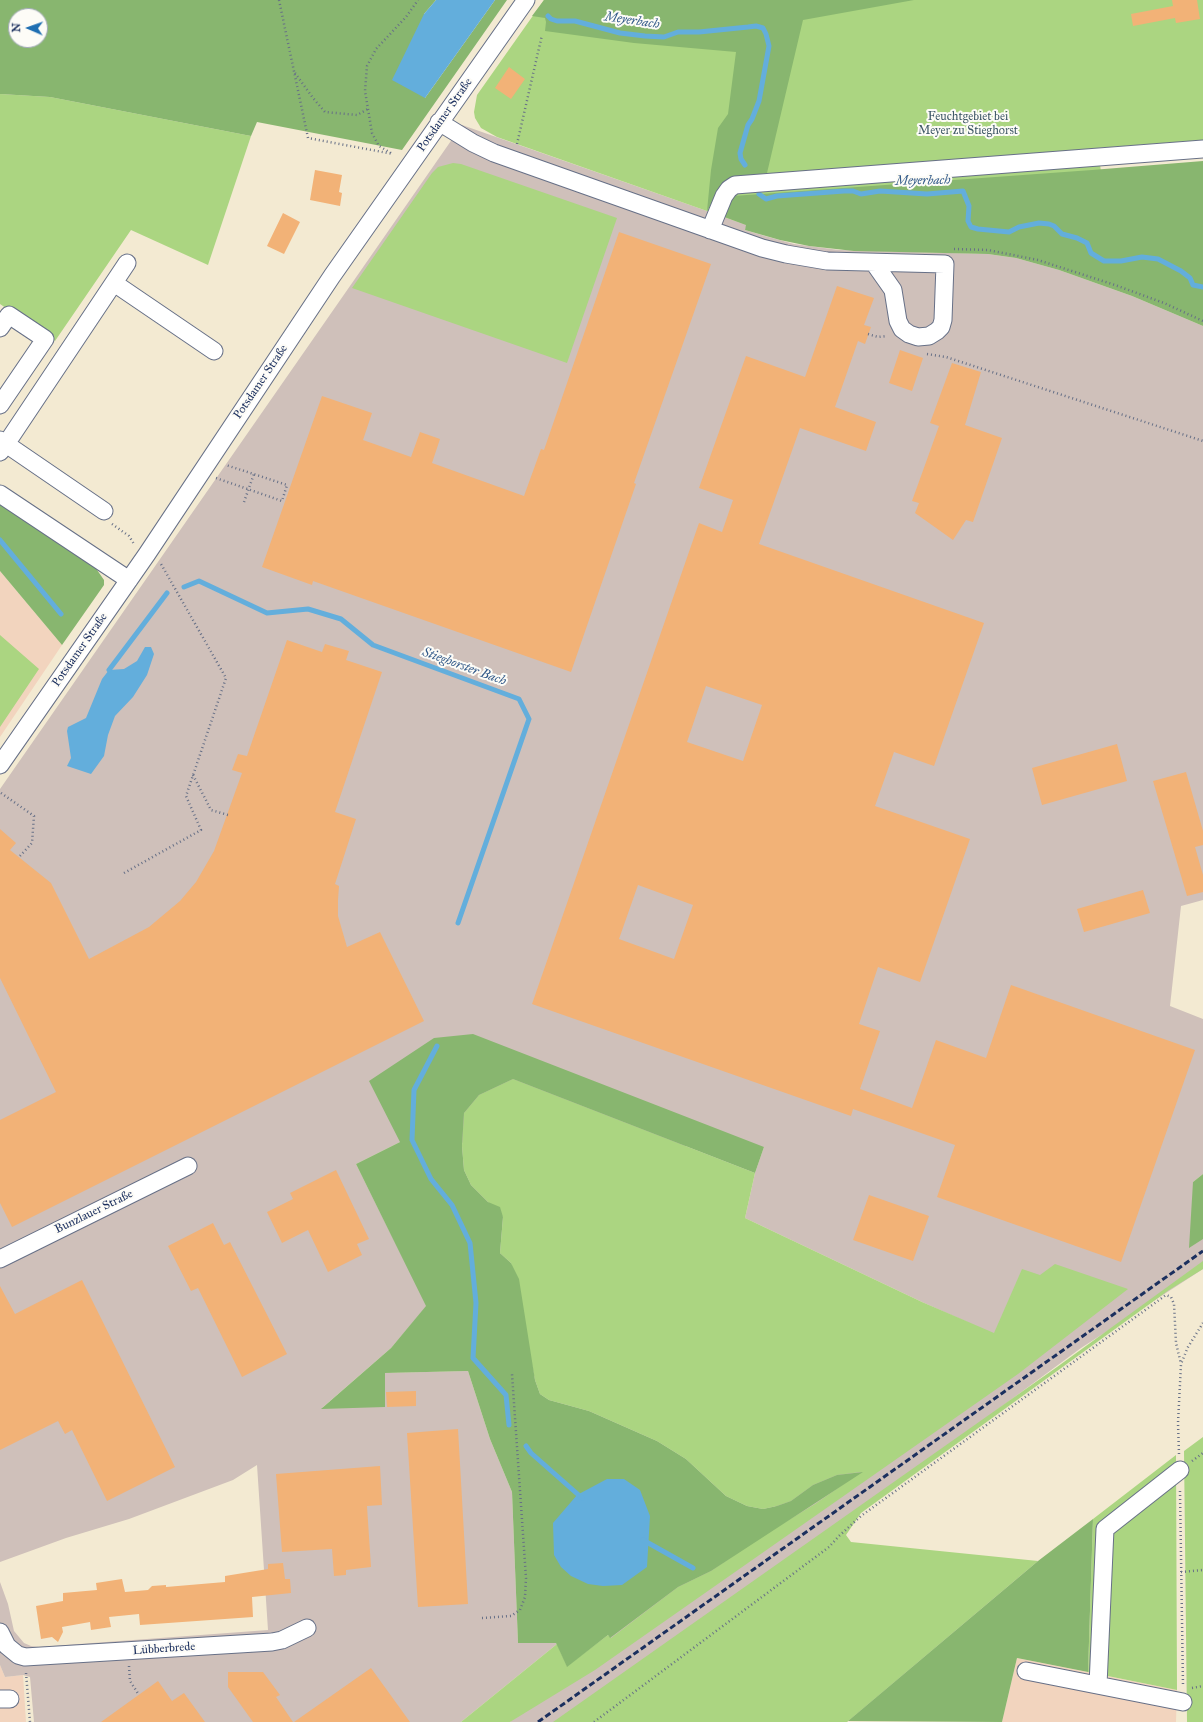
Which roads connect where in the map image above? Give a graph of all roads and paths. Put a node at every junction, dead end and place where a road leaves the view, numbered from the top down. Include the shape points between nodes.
1 (279, 0) edge
2 (418, 0) edge
3 (526, 0) edge
4 (542, 35) dead end
5 (294, 73) junction
6 (368, 109) junction
7 (439, 122) junction
8 (1203, 149) edge
9 (514, 160) junction
10 (710, 230) junction
11 (947, 257) junction
12 (128, 263) dead end
13 (874, 263) junction
14 (114, 283) junction
15 (1203, 321) edge
16 (0, 328) edge
17 (868, 334) dead end
18 (891, 335) dead end
19 (214, 350) dead end
20 (922, 354) dead end
21 (0, 405) edge
22 (1203, 441) edge
23 (2, 445) edge
24 (225, 464) dead end
25 (254, 474) junction
26 (216, 478) dead end
27 (249, 490) junction
28 (0, 494) edge
29 (244, 502) dead end
30 (104, 511) joint
31 (153, 558) junction
32 (129, 580) junction
33 (0, 765) edge
34 (193, 775) junction
35 (0, 793) edge
36 (228, 815) dead end
37 (19, 857) dead end
38 (124, 873) dead end
39 (188, 1166) dead end
40 (0, 1259) edge
41 (1203, 1323) edge
42 (1181, 1364) junction
43 (512, 1374) dead end
44 (1180, 1470) junction
45 (1203, 1570) edge
46 (1181, 1572) junction
47 (482, 1618) dead end
48 (307, 1628) dead end
49 (0, 1632) edge
50 (128, 1651) junction
51 (22, 1656) junction
52 (1026, 1671) dead end
53 (1098, 1685) junction
54 (139, 1695) dead end
55 (1183, 1695) joint
56 (30, 1722) edge
57 (594, 1722) edge

1 - 5 path
2 - 6 path via 376,49 367,66 365,91
3 - 7 street, Potsdamer Straße
4 - 9 path
5 - 6 path via 325,112 357,115
5 - 6 path via 308,138 393,154 379,146 372,133
7 - 9 street via 473,144
7 - 31 street, Potsdamer Straße via 304,317
8 - 10 street via 735,185 724,196
9 - 10 street
10 - 13 street via 786,254 827,261
11 - 13 street
11 - 13 street via 941,327 929,336 918,337 902,329 898,321 893,290
11 - 15 path via 988,250 1038,260 1136,293
12 - 14 street
14 - 19 street
14 - 23 street
16 - 21 street via 9,314 45,339
17 - 18 path via 878,337
20 - 22 path via 946,357
23 - 30 street
24 - 25 path
25 - 27 path
25 - 27 path via 287,485 286,494 282,501
26 - 27 path
27 - 29 path
28 - 32 street
30 - 31 path via 109,522 129,536 135,546
31 - 32 street, Potsdamer Straße
31 - 34 path via 226,678
32 - 33 street, Potsdamer Straße
34 - 36 path via 211,810
34 - 38 path via 186,796 201,830
35 - 37 path via 34,816 32,843
39 - 40 street, Bunzlauer Straße
41 - 42 path
42 - 44 path via 1178,1423
42 - 57 path via 1176,1343 1174,1304 1171,1297 1166,1295 861,1516 829,1547
43 - 47 path via 526,1578 525,1598 520,1610 511,1616
44 - 46 path
44 - 53 street via 1105,1529
45 - 46 path
46 - 55 path
48 - 50 street, Lübberbrede via 272,1642
49 - 51 street via 7,1646
50 - 51 street, Lübberbrede
50 - 54 path via 130,1681
51 - 56 path
52 - 53 street
53 - 55 street

